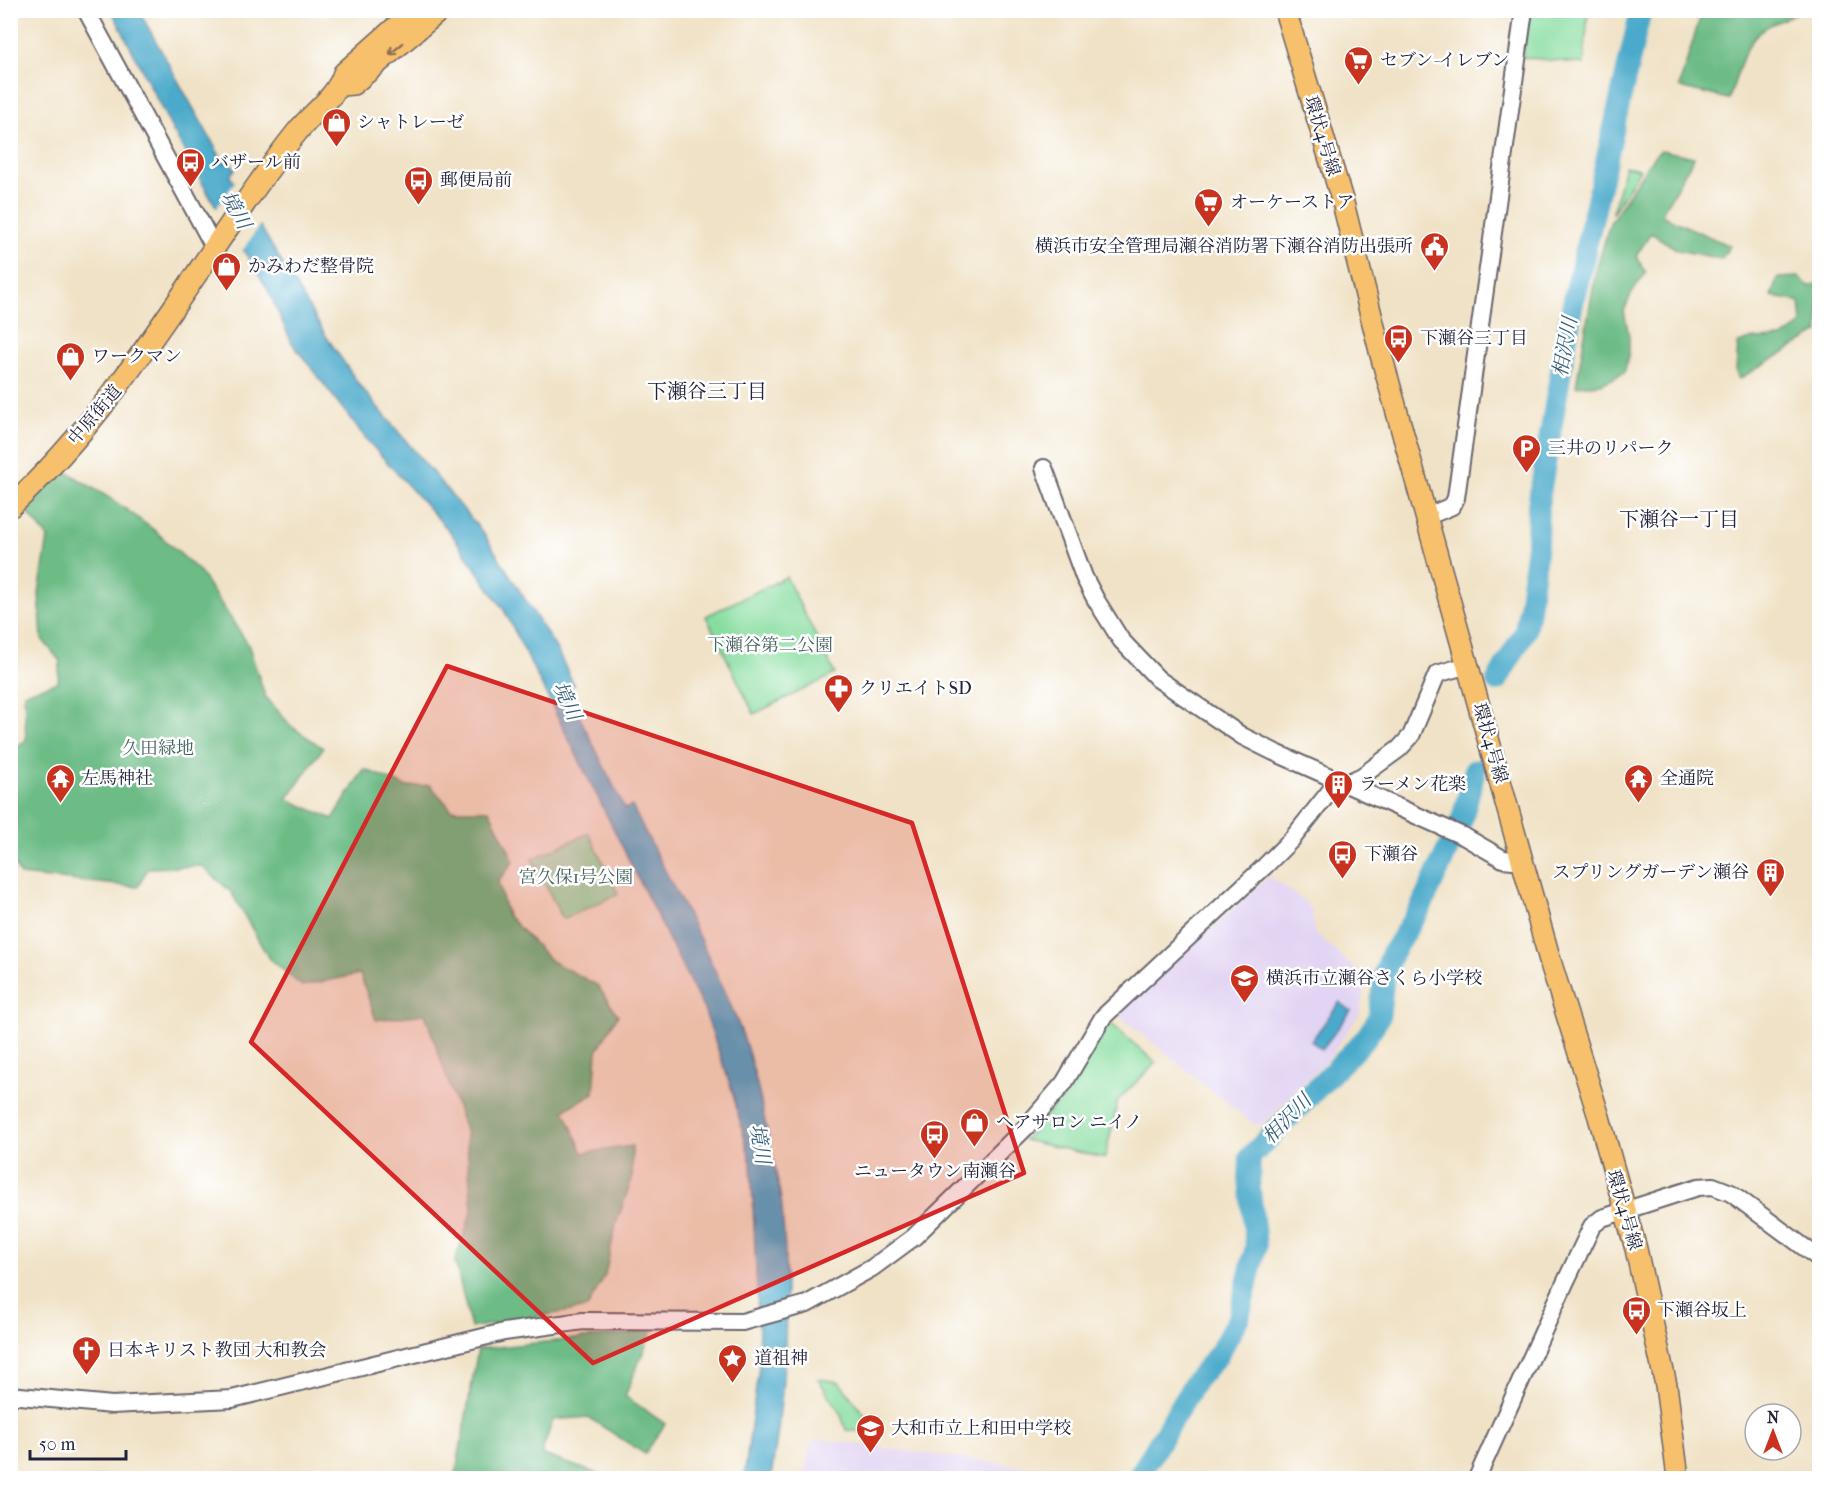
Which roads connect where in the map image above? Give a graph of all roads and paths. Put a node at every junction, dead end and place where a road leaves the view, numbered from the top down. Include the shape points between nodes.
1 (86, 10) edge
2 (415, 10) edge
3 (440, 10) edge
4 (1285, 10) edge
5 (1524, 10) edge
6 (340, 85) junction
7 (217, 243) junction
8 (1044, 468) dead end
9 (10, 507) edge
10 (1428, 516) junction
11 (1468, 665) junction
12 (1344, 783) junction
13 (1523, 861) junction
14 (1624, 1210) junction
15 (1820, 1259) edge
16 (10, 1395) edge
17 (1477, 1479) edge
18 (1678, 1479) edge

1 - 7 street
2 - 6 main road, 中原街道 via 344,73
3 -> 6 main road, 中原街道 via 353,84
4 - 10 main road, 環状4号線 via 1343,203 1381,355
5 - 10 street via 1456,498 1452,506
6 - 7 main road, 中原街道 via 297,132
7 - 9 main road, 中原街道 via 101,410
8 - 12 street via 1084,577 1137,660 1182,697 1242,736
10 - 11 main road, 環状4号線
11 - 12 street via 1437,674 1410,736 1399,749 1362,776
11 - 13 main road, 環状4号線
12 - 13 street via 1463,836 1503,859
12 - 16 street via 1331,790 1265,867 1103,1017 1050,1100 957,1196 914,1237 872,1268 802,1306 744,1322 547,1324 232,1399 112,1405
13 - 14 main road, 環状4号線
14 - 15 street via 1713,1186 1731,1193
14 - 17 street via 1592,1226
14 - 18 main road, 環状4号線 via 1666,1385

